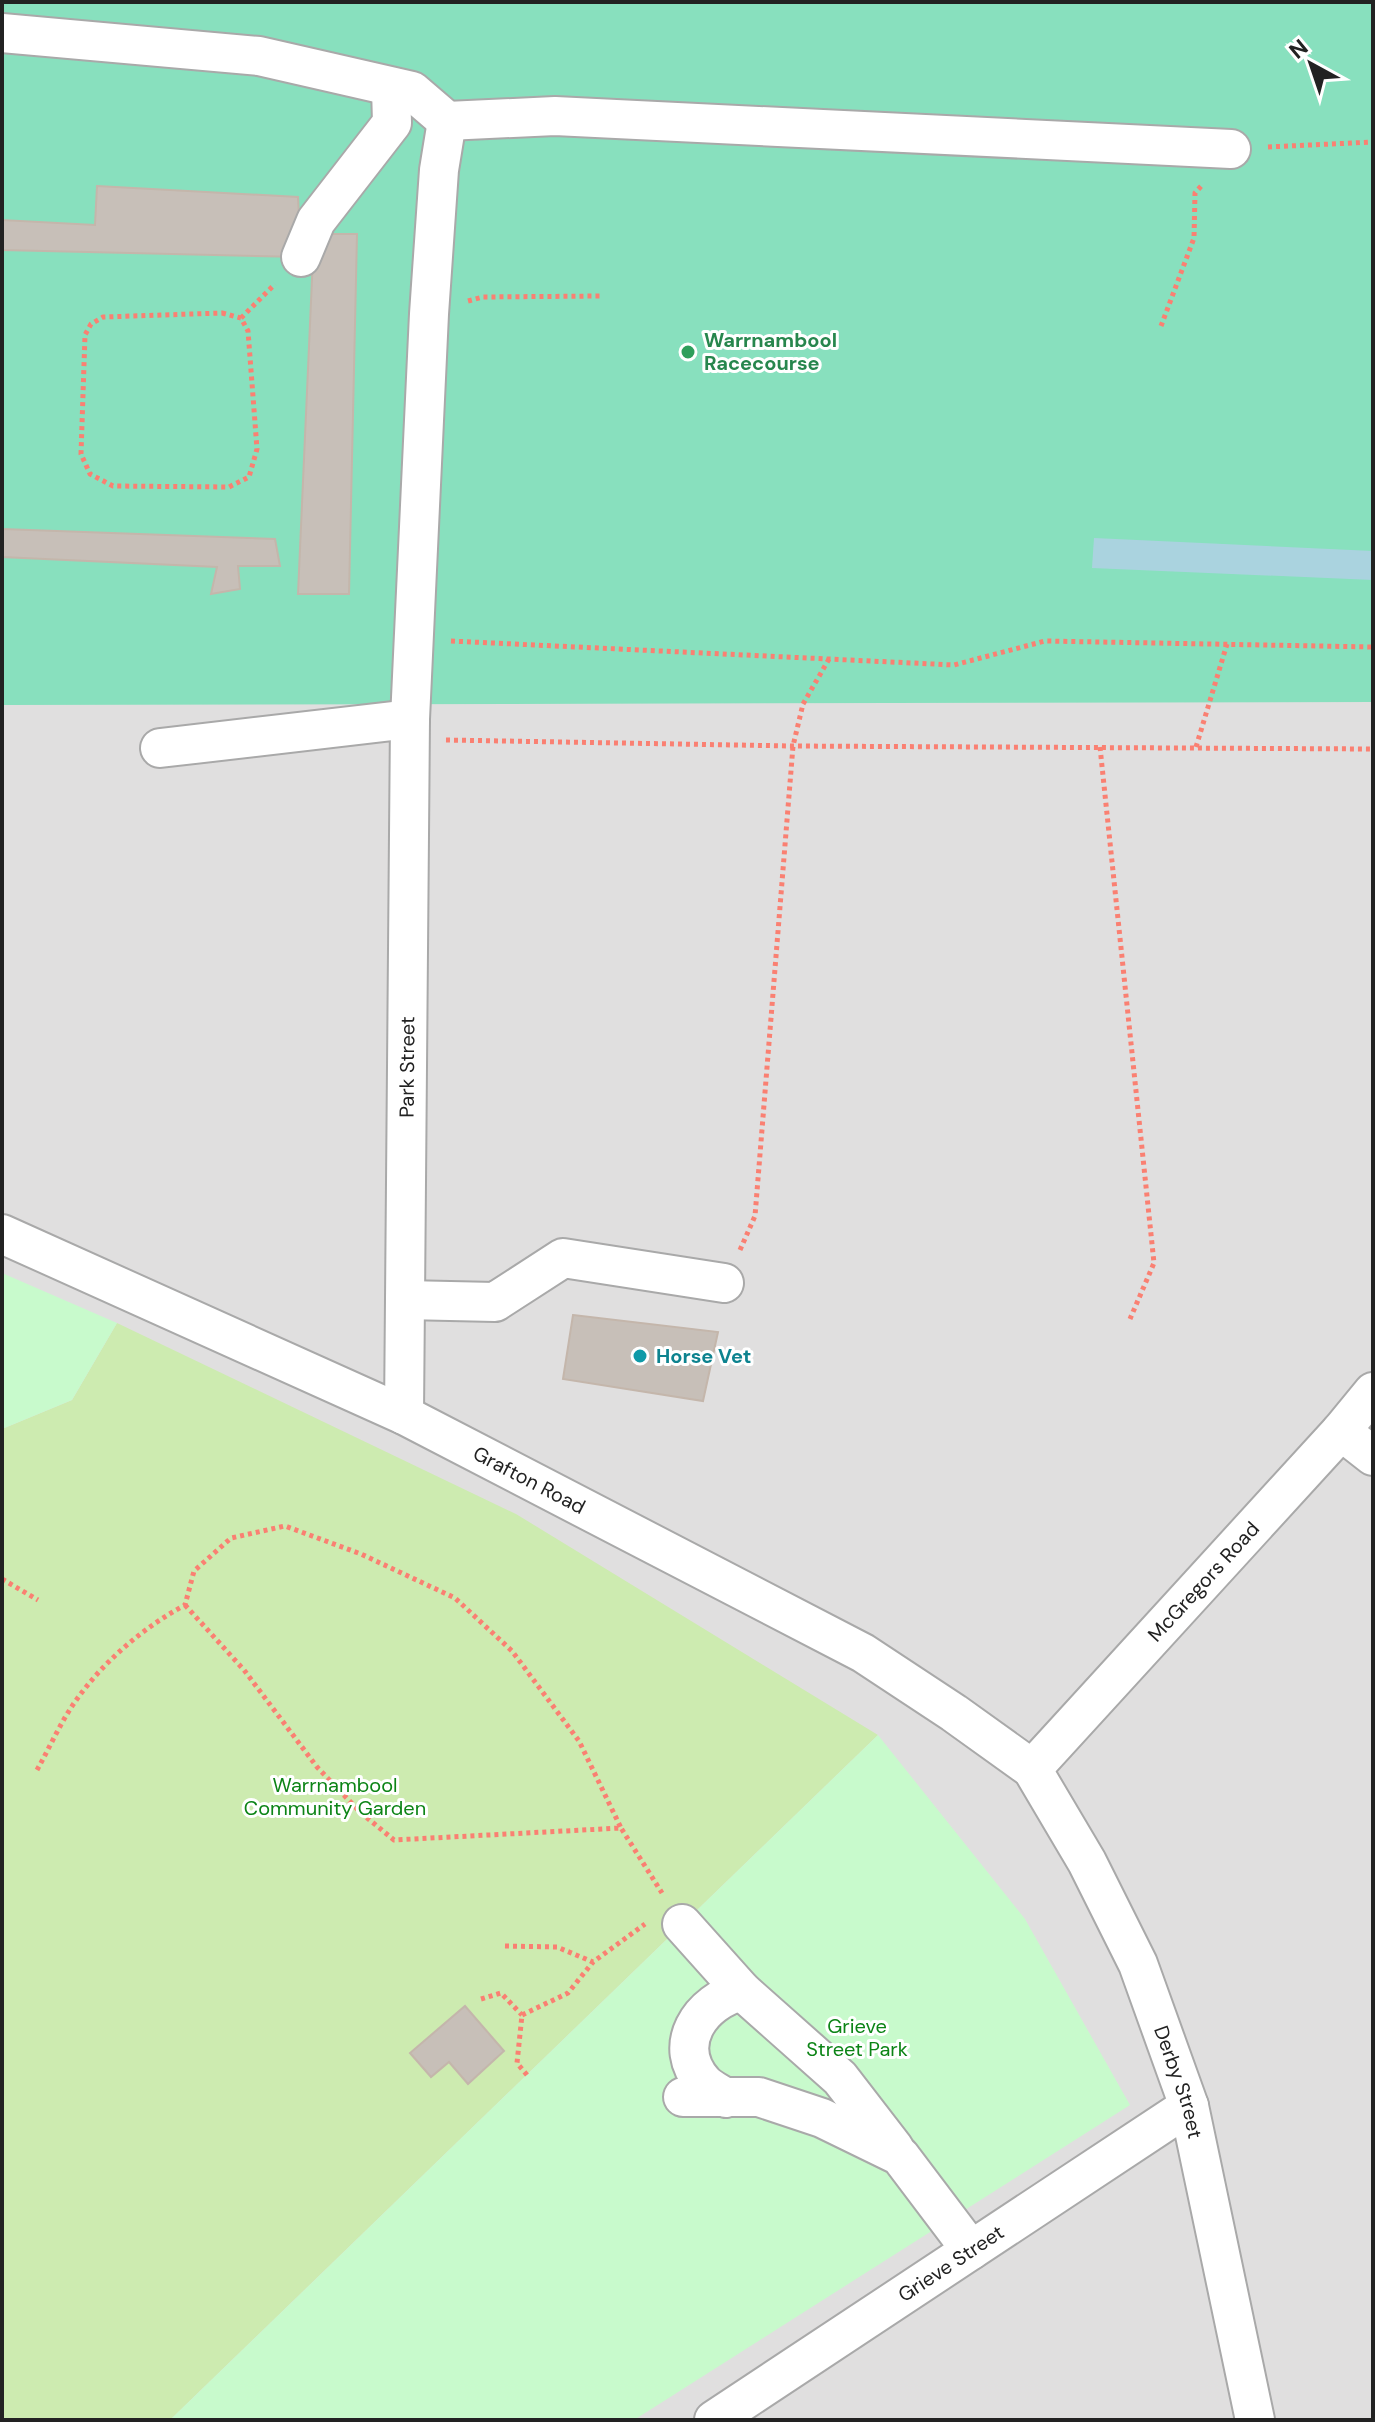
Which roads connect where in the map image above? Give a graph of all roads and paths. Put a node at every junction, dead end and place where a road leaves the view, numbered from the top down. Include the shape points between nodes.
1 (2, 33) edge
2 (391, 87) junction
3 (447, 121) junction
4 (1373, 142) edge
5 (1231, 149) junction
6 (301, 257) joint
7 (600, 296) dead end
8 (429, 314) junction
9 (241, 318) junction
10 (1161, 326) dead end
11 (414, 640) junction
12 (1227, 644) junction
13 (1373, 647) edge
14 (829, 659) junction
15 (410, 730) junction
16 (793, 746) junction
17 (1100, 747) junction
18 (1196, 747) junction
19 (160, 748) dead end
20 (1373, 749) edge
21 (2, 1234) edge
22 (724, 1283) joint
23 (405, 1300) junction
24 (1130, 1319) dead end
25 (1373, 1392) edge
26 (404, 1415) junction
27 (1341, 1431) junction
28 (1373, 1456) edge
29 (2, 1579) edge
30 (38, 1600) dead end
31 (185, 1605) junction
32 (1032, 1769) junction
33 (37, 1770) dead end
34 (621, 1828) junction
35 (676, 1914) junction
36 (505, 1946) dead end
37 (593, 1962) junction
38 (742, 1991) junction
39 (481, 1999) dead end
40 (522, 2015) junction
41 (527, 2075) dead end
42 (683, 2097) dead end
43 (726, 2098) junction
44 (1189, 2106) junction
45 (900, 2156) junction
46 (971, 2250) junction
47 (714, 2420) edge
48 (1255, 2420) edge

1 - 2 street via 259,56
2 - 3 street via 412,91
2 - 6 street via 392,123 316,221
3 - 5 street via 555,116
3 - 8 street, Park Street
4 - 5 path
5 - 10 path via 1195,193 1194,238
6 - 9 path
7 - 8 path via 483,297
8 - 11 street, Park Street
9 - 9 path via 222,313 103,317 91,324 85,335 81,454 90,474 113,486 229,487 249,477 257,449 248,331
11 - 14 path
11 - 15 street, Park Street
12 - 13 path
12 - 14 path via 1045,641 954,665
12 - 18 path
14 - 16 path via 803,704
15 - 16 path
15 - 19 street
15 - 23 street, Park Street
16 - 17 path
16 - 22 path via 755,1216
17 - 18 path
17 - 24 path via 1154,1263
18 - 20 path
21 - 26 street, Grafton Road
22 - 23 street via 563,1258 495,1302
23 - 26 street, Park Street
25 - 27 street, McGregors Road
26 - 32 street, Grafton Road via 863,1653
27 - 28 street
27 - 32 street, McGregors Road
29 - 30 path
31 - 33 path via 118,1654 77,1699
31 - 34 path via 244,1670 317,1767 394,1840
31 - 34 path via 194,1571 231,1538 285,1526 455,1598 512,1651 579,1741
32 - 44 street, Derby Street via 1138,1964
34 - 35 path
35 - 37 path
35 - 38 street
36 - 37 path via 557,1947
37 - 40 path via 568,1993
38 - 43 street via 704,2010 692,2029 691,2057 704,2082
38 - 45 street via 840,2078
39 - 40 path via 501,1993
40 - 41 path via 517,2063
42 - 43 street
43 - 45 street via 759,2097 822,2118
44 - 46 street, Grieve Street
44 - 48 street, Derby Street
45 - 46 street
46 - 47 street, Grieve Street

